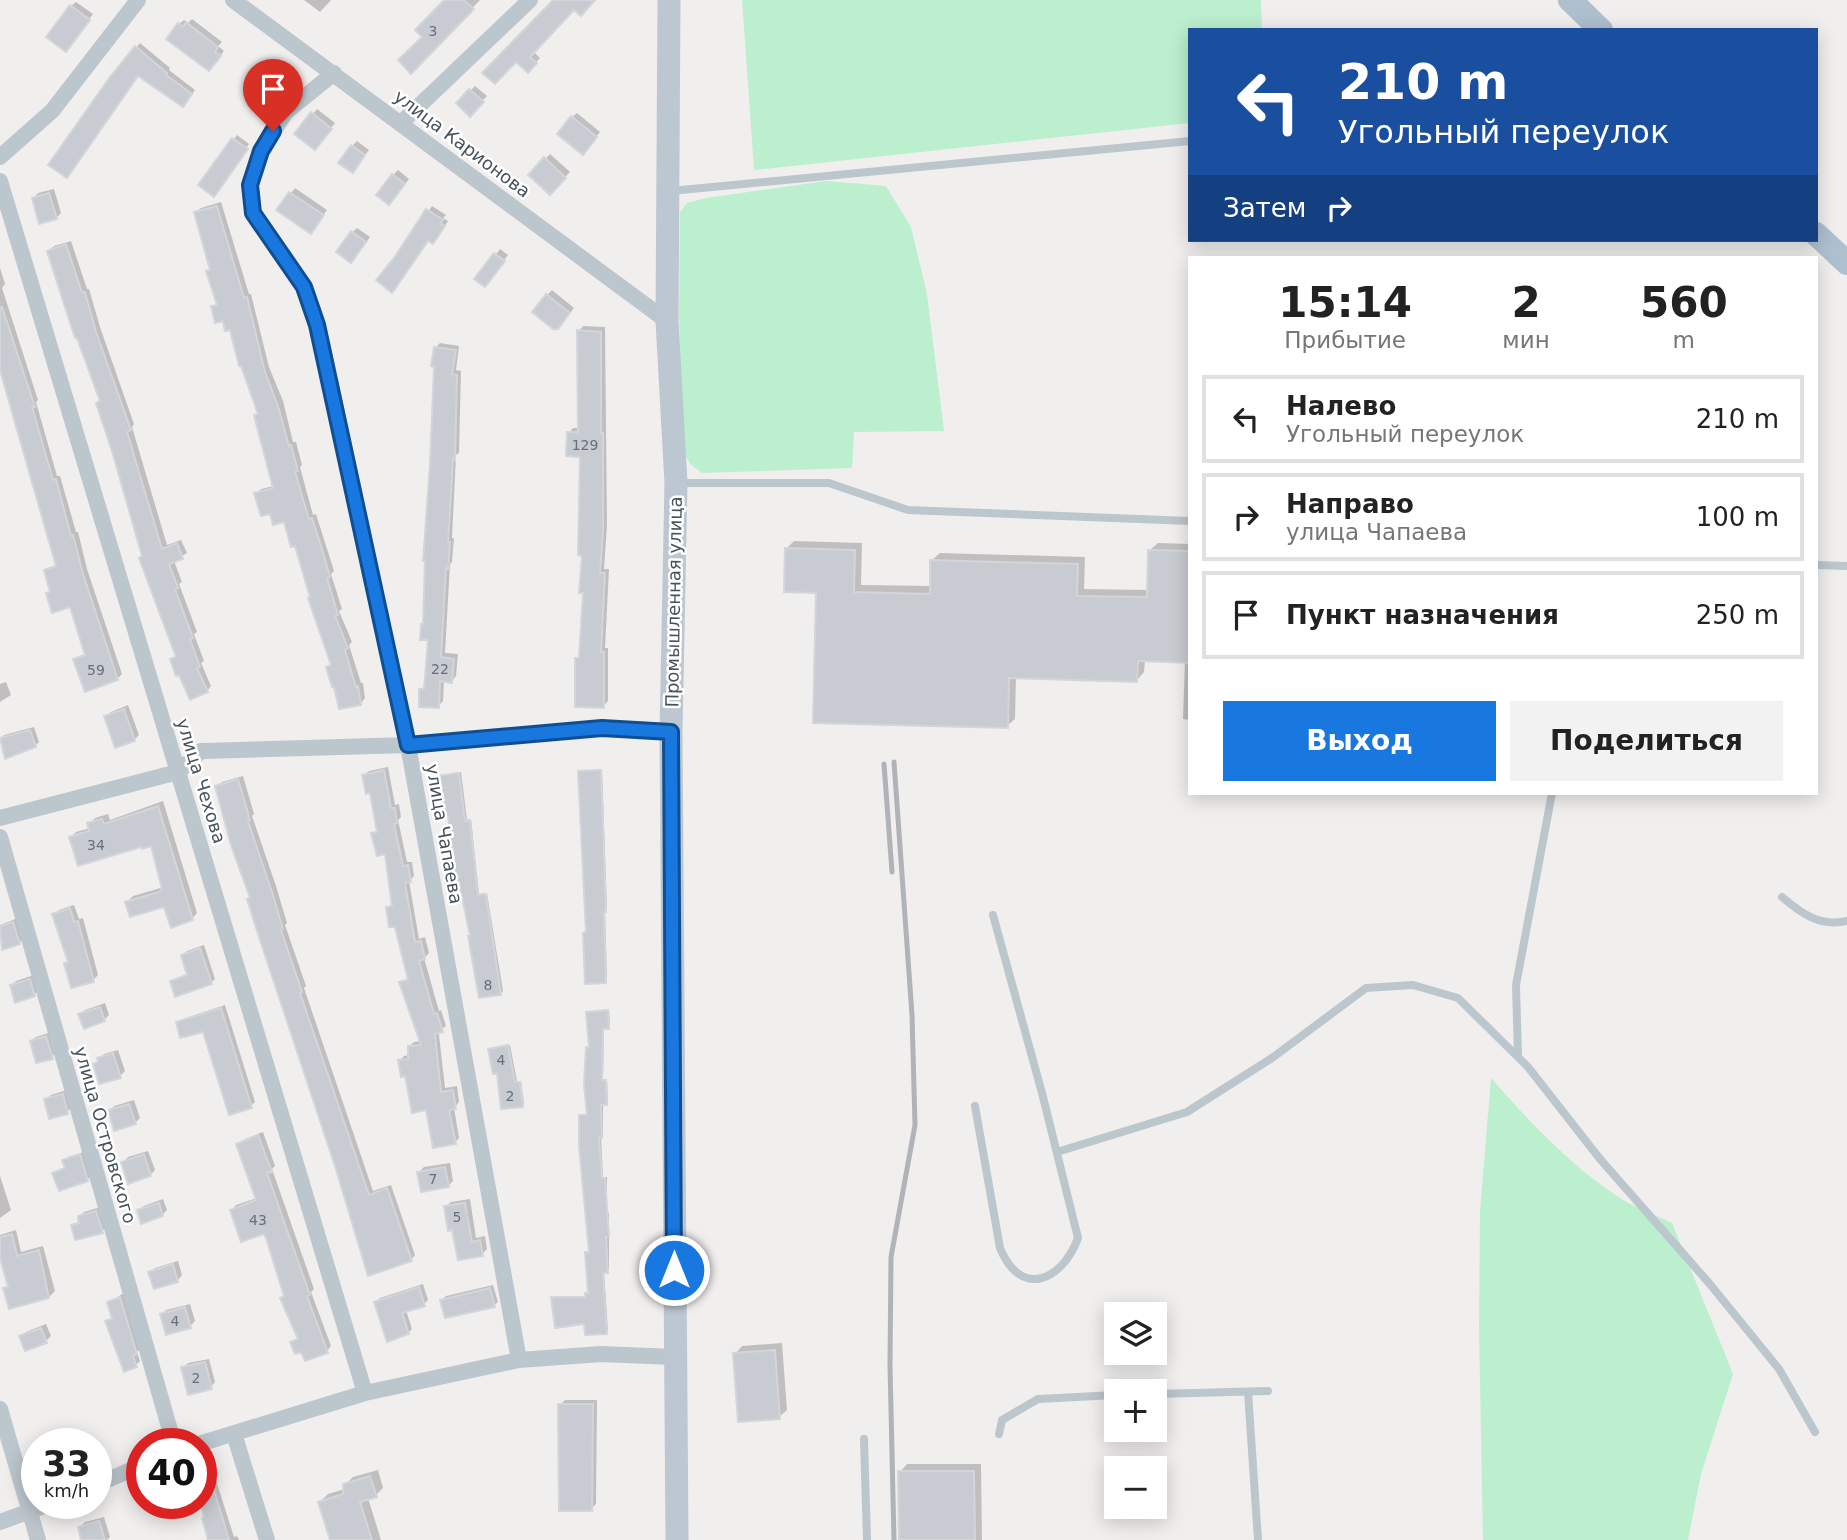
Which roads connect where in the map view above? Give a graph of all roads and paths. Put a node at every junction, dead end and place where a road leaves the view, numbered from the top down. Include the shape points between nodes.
1 (138, 0) edge
2 (530, 0) edge
3 (669, 0) edge
4 (1570, 0) edge
5 (242, 2) edge
6 (1599, 28) edge
7 (334, 73) junction
8 (401, 122) junction
9 (1188, 141) edge
10 (0, 157) edge
11 (0, 181) edge
12 (668, 191) junction
13 (1818, 236) edge
14 (1847, 263) edge
15 (667, 321) junction
16 (676, 483) junction
17 (1188, 521) edge
18 (1818, 565) edge
19 (1847, 566) edge
20 (671, 732) junction
21 (408, 745) junction
22 (178, 772) junction
23 (1552, 795) edge
24 (0, 818) edge
25 (0, 837) edge
26 (1782, 897) dead end
27 (993, 915) dead end
28 (1847, 921) edge
29 (1518, 1056) junction
30 (975, 1106) dead end
31 (1057, 1152) junction
32 (674, 1357) junction
33 (519, 1360) junction
34 (1268, 1391) dead end
35 (1248, 1392) junction
36 (365, 1393) junction
37 (1167, 1394) edge
38 (1104, 1396) edge
39 (0, 1409) edge
40 (169, 1428) edge
41 (1815, 1432) dead end
42 (234, 1433) junction
43 (999, 1434) dead end
44 (217, 1438) edge
45 (864, 1439) dead end
46 (21, 1482) edge
47 (21, 1516) edge
48 (32, 1519) edge
49 (0, 1522) edge
50 (38, 1540) edge
51 (267, 1540) edge
52 (677, 1540) edge
53 (867, 1540) edge
54 (1258, 1540) edge

1 - 10 street via 52,111
2 - 8 street
3 - 12 street, Промышленная улица
4 - 6 main road
5 - 7 street, улица Карионова
7 - 8 street, улица Карионова
7 - 21 street, улица Чапаева via 286,111 261,151 250,185 253,213 304,287 317,325
8 - 15 street, улица Карионова
9 - 12 lane
11 - 22 street, улица Чехова
12 - 15 street, Промышленная улица
13 - 14 main road
15 - 16 street, Промышленная улица
16 - 17 lane via 829,483 908,510
16 - 20 street, Промышленная улица
18 - 19 lane
20 - 21 street via 602,728
20 - 32 street, Промышленная улица
21 - 22 street via 201,751
21 - 33 street, улица Чапаева
22 - 24 street
22 - 36 street, улица Чехова
23 - 29 lane via 1516,985
25 - 40 street, улица Островского
26 - 28 lane via 1818,921
27 - 31 lane
29 - 31 lane via 1458,998 1413,985 1366,988 1272,1058 1187,1112
29 - 41 lane via 1779,1369
30 - 31 lane via 1000,1248 1006,1264 1030,1279 1058,1269 1078,1238
32 - 33 street via 601,1354
32 - 52 street, Промышленная улица
33 - 36 street
34 - 35 lane
35 - 37 lane
35 - 54 lane
36 - 42 street
38 - 43 lane via 1038,1399 1002,1420
39 - 46 street
42 - 44 street
42 - 51 street
45 - 53 lane
47 - 49 street
48 - 50 street

